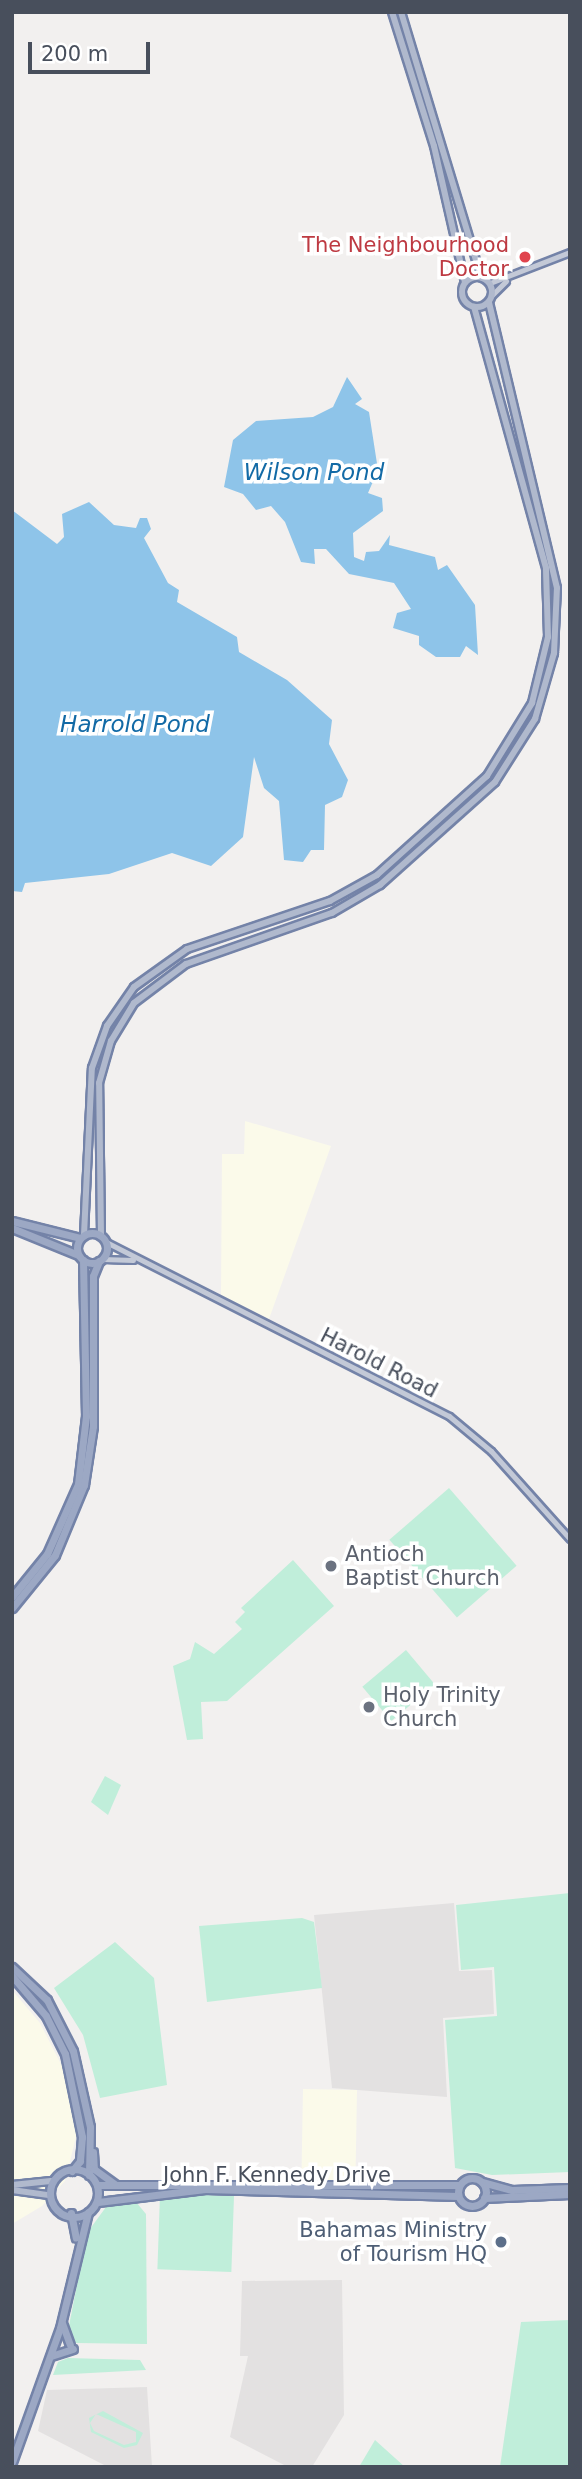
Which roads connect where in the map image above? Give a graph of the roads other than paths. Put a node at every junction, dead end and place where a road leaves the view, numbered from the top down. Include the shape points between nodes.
1 (392, 12) edge
2 (401, 12) edge
3 (570, 252) edge
4 (481, 277) junction
5 (509, 279) junction
6 (466, 283) junction
7 (490, 283) junction
8 (492, 295) junction
9 (489, 303) junction
10 (474, 307) junction
11 (12, 1221) edge
12 (12, 1228) edge
13 (82, 1237) junction
14 (103, 1239) junction
15 (81, 1258) junction
16 (101, 1260) junction
17 (139, 1262) junction
18 (570, 1539) edge
19 (12, 1597) edge
20 (12, 1608) edge
21 (12, 1967) edge
22 (12, 1976) edge
23 (90, 2127) junction
24 (72, 2171) junction
25 (89, 2175) junction
26 (51, 2181) junction
27 (482, 2182) junction
28 (12, 2185) edge
29 (98, 2185) junction
30 (459, 2185) junction
31 (124, 2188) junction
32 (570, 2188) edge
33 (12, 2190) edge
34 (570, 2194) edge
35 (49, 2195) junction
36 (458, 2196) junction
37 (484, 2198) junction
38 (98, 2202) junction
39 (88, 2212) junction
40 (71, 2213) junction
41 (76, 2246) junction
42 (62, 2323) junction
43 (49, 2359) junction
44 (12, 2462) edge

1 - 6 main road via 434,146
2 - 4 main road
3 - 5 main road
4 - 6 main road
4 - 7 main road
5 - 7 main road
5 - 8 main road
6 - 10 main road via 463,297
7 - 8 main road
8 - 9 main road
9 - 10 main road
9 - 14 main road via 557,588 554,653 535,719 488,789 380,885 332,913 186,964 134,1003 111,1041 99,1083
10 - 13 main road via 546,568 548,637 532,703 487,776 377,875 330,901 187,949 128,995 103,1034 89,1082
11 - 13 highway
12 - 15 highway
13 - 14 highway
13 - 15 highway
14 - 16 highway
14 - 17 main road, Harold Road
15 - 16 highway
15 - 19 highway via 86,1425 78,1484 47,1554
16 - 17 main road, Harold Road
16 - 20 highway via 93,1276 93,1426 83,1492 55,1555
17 - 18 main road, Harold Road via 454,1420 491,1451
21 - 23 highway via 47,2000 68,2038
22 - 24 highway via 46,2016 65,2054 82,2137 80,2161
23 - 25 highway
23 - 31 highway via 94,2169
24 - 25 highway
24 - 26 highway
25 - 29 highway
26 - 28 main road
26 - 35 highway
27 - 30 highway, John F. Kennedy Drive via 470,2178
27 - 32 highway, John F. Kennedy Drive via 512,2190
27 - 37 highway
29 - 31 highway, John F. Kennedy Drive
29 - 38 highway
30 - 31 highway, John F. Kennedy Drive
30 - 36 highway
33 - 35 main road
34 - 37 highway, John F. Kennedy Drive
35 - 40 highway via 57,2209
36 - 37 highway, John F. Kennedy Drive via 469,2206
36 - 38 highway, John F. Kennedy Drive via 205,2189
38 - 39 highway
39 - 40 highway
39 - 41 highway
40 - 41 highway
41 - 42 highway
42 - 43 highway
42 - 43 highway via 72,2347
43 - 44 highway

